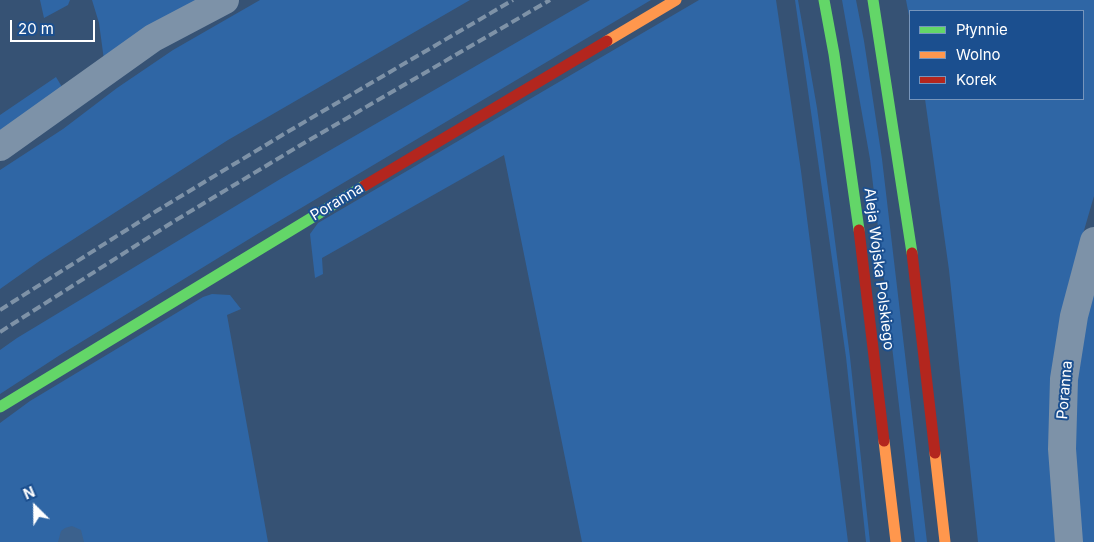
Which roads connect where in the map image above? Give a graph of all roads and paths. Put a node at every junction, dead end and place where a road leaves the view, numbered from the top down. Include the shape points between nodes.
1 (225, 0) edge
2 (676, 0) edge
3 (824, 0) edge
4 (874, 0) edge
5 (0, 148) edge
6 (1094, 241) edge
7 (0, 407) edge
8 (896, 542) edge
9 (945, 542) edge
10 (1069, 542) edge

1 - 5 street via 153,38
2 - 7 main road, Poranna
3 - 8 main road, Aleja Wojska Polskiego via 865,273
4 - 9 main road via 911,245
6 - 10 street, Poranna via 1074,316 1064,379 1062,449

